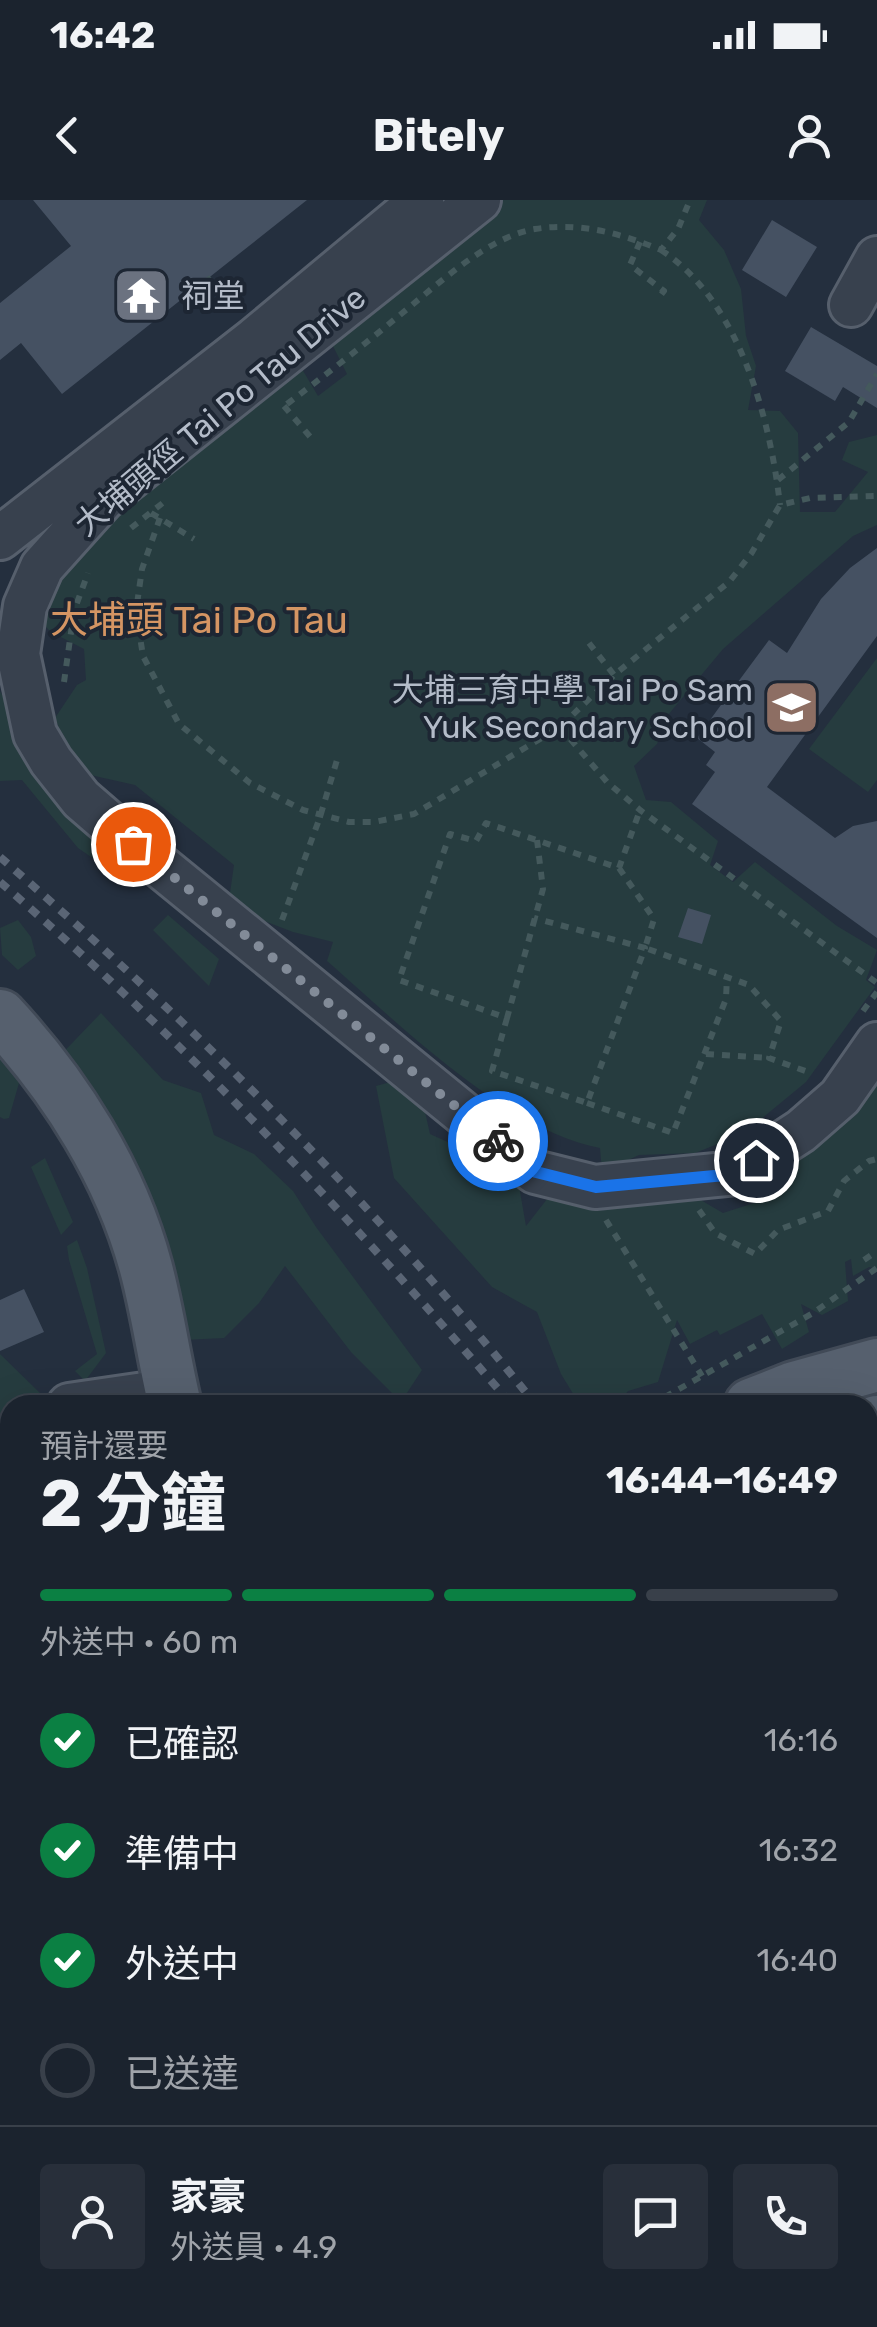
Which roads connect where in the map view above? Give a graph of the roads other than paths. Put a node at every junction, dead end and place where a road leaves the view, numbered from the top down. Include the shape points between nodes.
1 (422, 200) edge
2 (479, 200) edge
3 (877, 258) edge
4 (850, 305) dead end
5 (0, 538) edge
6 (9, 654) edge
7 (0, 1016) edge
8 (867, 1032) edge
9 (877, 1364) edge
10 (173, 1395) edge
11 (776, 1395) edge

1 - 5 street
2 - 6 street, 大埔頭徑 Tai Po Tau Drive via 103,499 42,567
3 - 4 street
6 - 8 street, 大埔頭徑 Tai Po Tau Drive via 35,734 82,799 536,1172 617,1187 736,1174 840,1097
7 - 10 main road via 64,1095 115,1185 146,1265
9 - 11 main road

